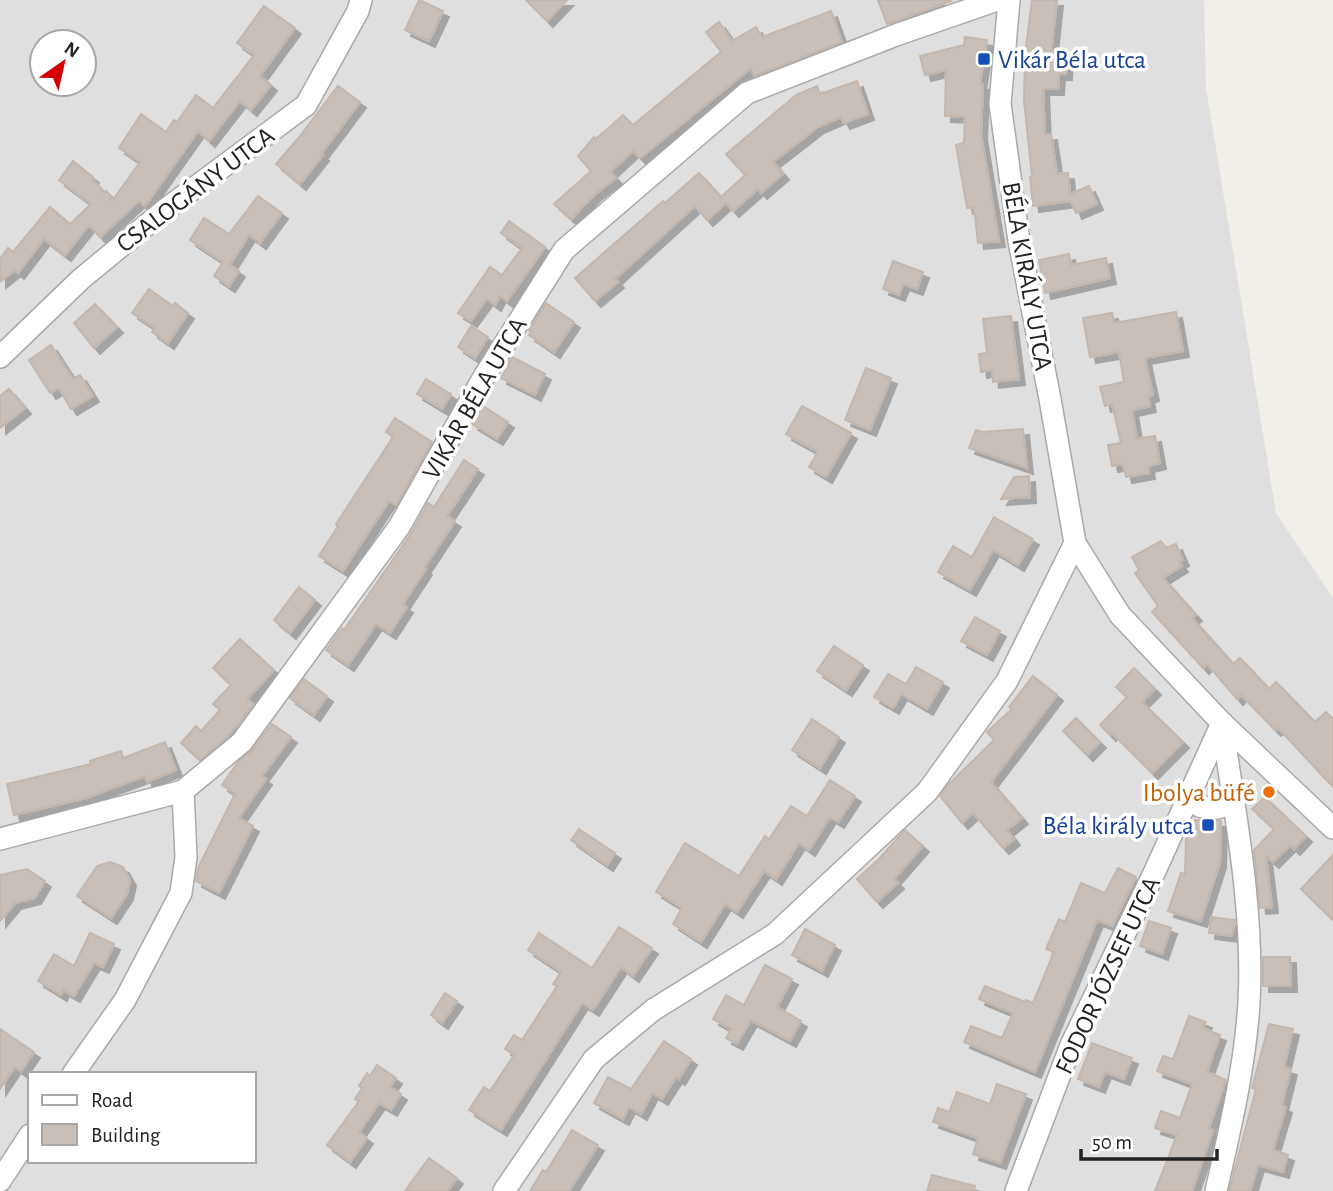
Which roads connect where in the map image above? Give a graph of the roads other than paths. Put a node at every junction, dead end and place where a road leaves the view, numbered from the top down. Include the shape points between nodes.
1 (361, 0) edge
2 (997, 0) edge
3 (1009, 0) edge
4 (0, 357) edge
5 (1075, 543) junction
6 (1222, 723) junction
7 (183, 792) junction
8 (1191, 792) junction
9 (1233, 801) junction
10 (1333, 828) edge
11 (0, 839) edge
12 (74, 1072) edge
13 (28, 1138) edge
14 (0, 1181) edge
15 (505, 1191) edge
16 (1016, 1191) edge
17 (1216, 1191) edge

1 - 4 street, CSALOGÁNY UTCA via 306,105 166,209 81,279
2 - 7 street, VIKÁR BÉLA UTCA via 747,93 564,250 485,375 399,527 242,742
3 - 5 street, BÉLA KIRÁLY UTCA via 1000,104 1019,241
5 - 6 street, BÉLA KIRÁLY UTCA via 1120,615
5 - 15 street via 1007,681 927,792 775,934 653,1010 594,1059
6 - 8 street, FODOR JÓZSEF UTCA
6 - 9 street
6 - 10 street, BÉLA KIRÁLY UTCA
7 - 11 street, VIKÁR BÉLA UTCA
7 - 12 street via 186,857 181,893 125,1000
8 - 9 street via 1199,806 1212,810
8 - 16 street, FODOR JÓZSEF UTCA via 1071,1045
9 - 17 street via 1247,901 1249,1001 1241,1080
13 - 14 street

